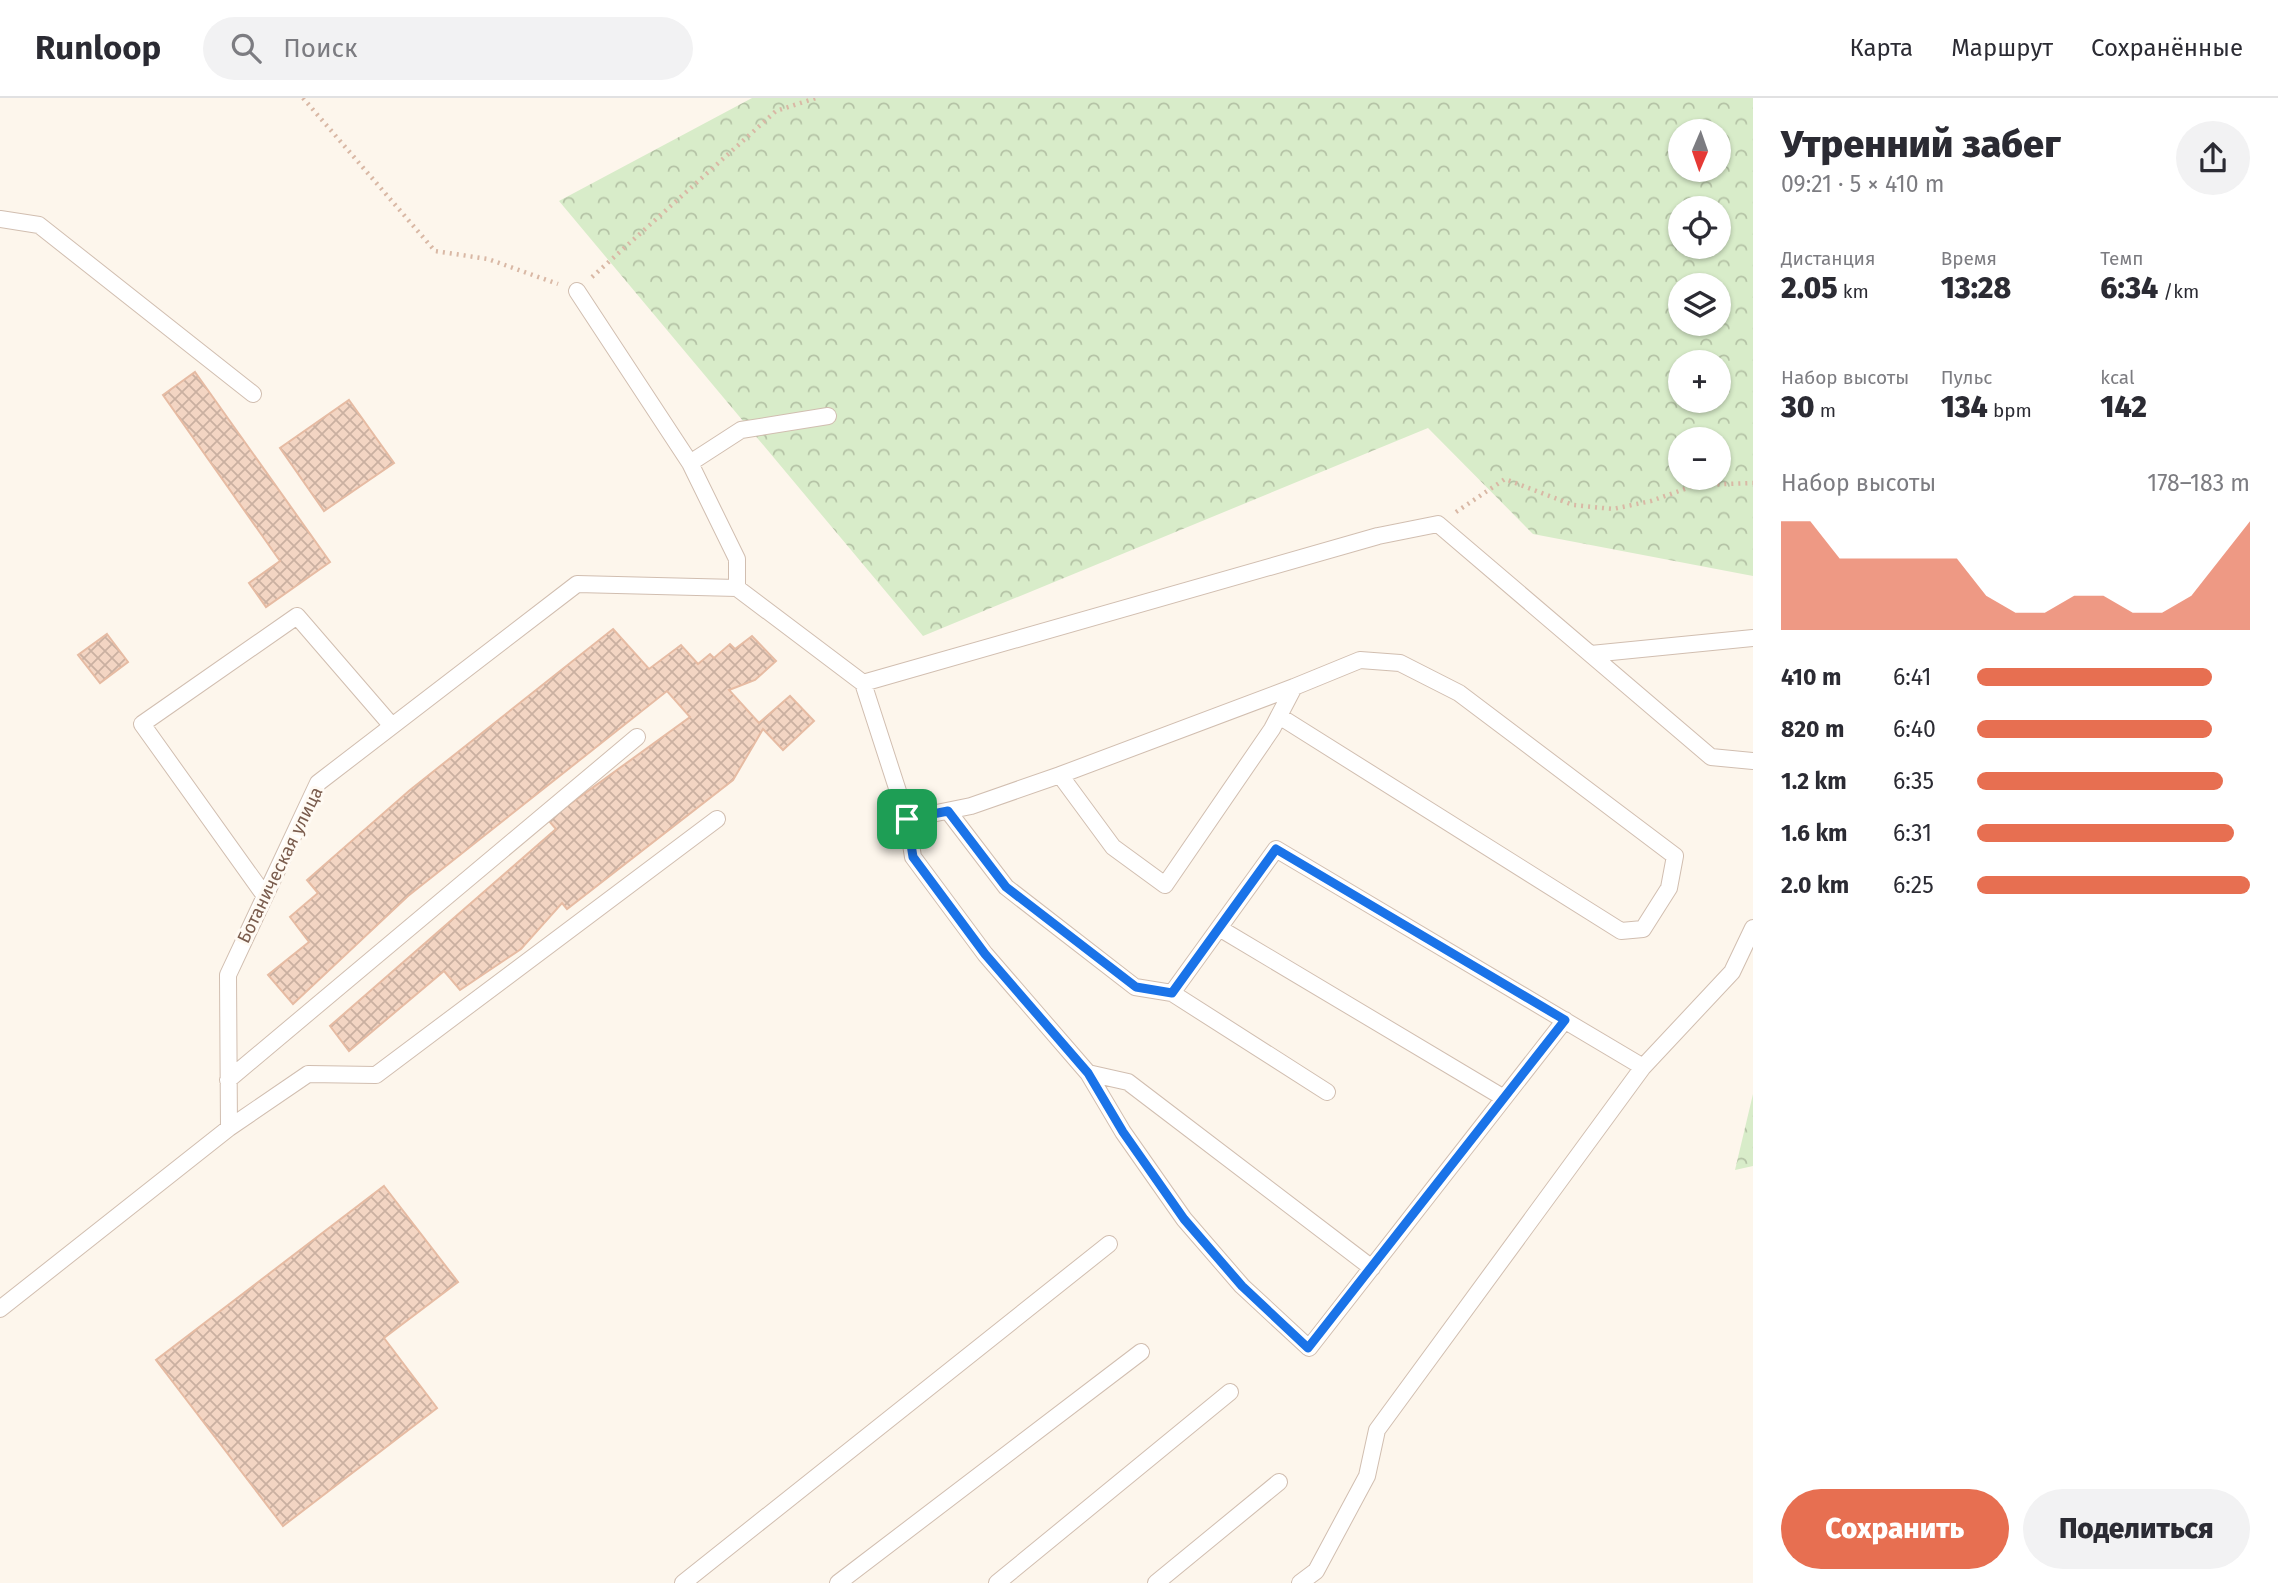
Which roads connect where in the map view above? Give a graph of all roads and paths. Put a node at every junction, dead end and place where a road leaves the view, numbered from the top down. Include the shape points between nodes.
1 (303, 98) edge
2 (815, 98) edge
3 (0, 219) edge
4 (576, 290) junction
5 (253, 394) dead end
6 (828, 416) dead end
7 (690, 463) junction
8 (1753, 483) edge
9 (1438, 524) junction
10 (737, 587) junction
11 (1753, 638) edge
12 (1591, 654) junction
13 (863, 683) junction
14 (1294, 687) junction
15 (1279, 716) junction
16 (392, 726) junction
17 (637, 737) dead end
18 (1753, 761) edge
19 (1060, 775) junction
20 (948, 811) junction
21 (717, 819) dead end
22 (907, 819) junction
23 (265, 896) junction
24 (1219, 928) junction
25 (1753, 928) edge
26 (1172, 993) junction
27 (1565, 1020) junction
28 (1643, 1067) junction
29 (1088, 1073) junction
30 (229, 1080) junction
31 (1327, 1092) dead end
32 (1504, 1098) junction
33 (229, 1129) junction
34 (1110, 1244) dead end
35 (1372, 1268) junction
36 (0, 1309) edge
37 (1141, 1352) dead end
38 (1230, 1392) dead end
39 (1279, 1482) dead end
40 (683, 1583) edge
41 (838, 1583) edge
42 (997, 1583) edge
43 (1156, 1583) edge
44 (1300, 1583) edge

1 - 4 path via 435,251 488,259
2 - 4 path via 776,111
3 - 5 lane via 39,225
4 - 7 lane
6 - 7 lane via 741,430
7 - 10 lane via 737,559
8 - 9 path via 1696,485 1613,509 1573,505 1505,479
9 - 12 lane
9 - 13 lane via 1378,536
10 - 13 lane
10 - 16 lane, Ботаническая улица via 577,583
11 - 12 lane
12 - 18 lane via 1711,757
13 - 22 lane
14 - 15 lane
14 - 15 lane via 1360,660 1400,663 1460,693 1675,856 1669,888 1643,929 1621,931
14 - 19 lane
15 - 19 lane via 1165,885 1112,847
16 - 23 lane, Ботаническая улица via 318,783
16 - 23 lane via 297,616 142,724
17 - 30 lane
19 - 20 lane
20 - 22 lane
20 - 26 lane via 1006,887 1136,987
21 - 33 lane via 376,1075 308,1074
22 - 29 lane via 913,857 985,954
23 - 30 lane, Ботаническая улица via 228,975
24 - 26 lane
24 - 27 lane via 1276,849
24 - 32 lane
25 - 28 lane via 1732,972
26 - 31 lane
27 - 28 lane
27 - 32 lane
28 - 44 lane via 1377,1430 1367,1476 1316,1571
29 - 35 lane via 1128,1082
29 - 35 lane via 1184,1219 1242,1286 1308,1348
30 - 33 lane, Ботаническая улица
32 - 35 lane
33 - 36 lane
34 - 40 lane
37 - 41 lane
38 - 42 lane
39 - 43 lane

